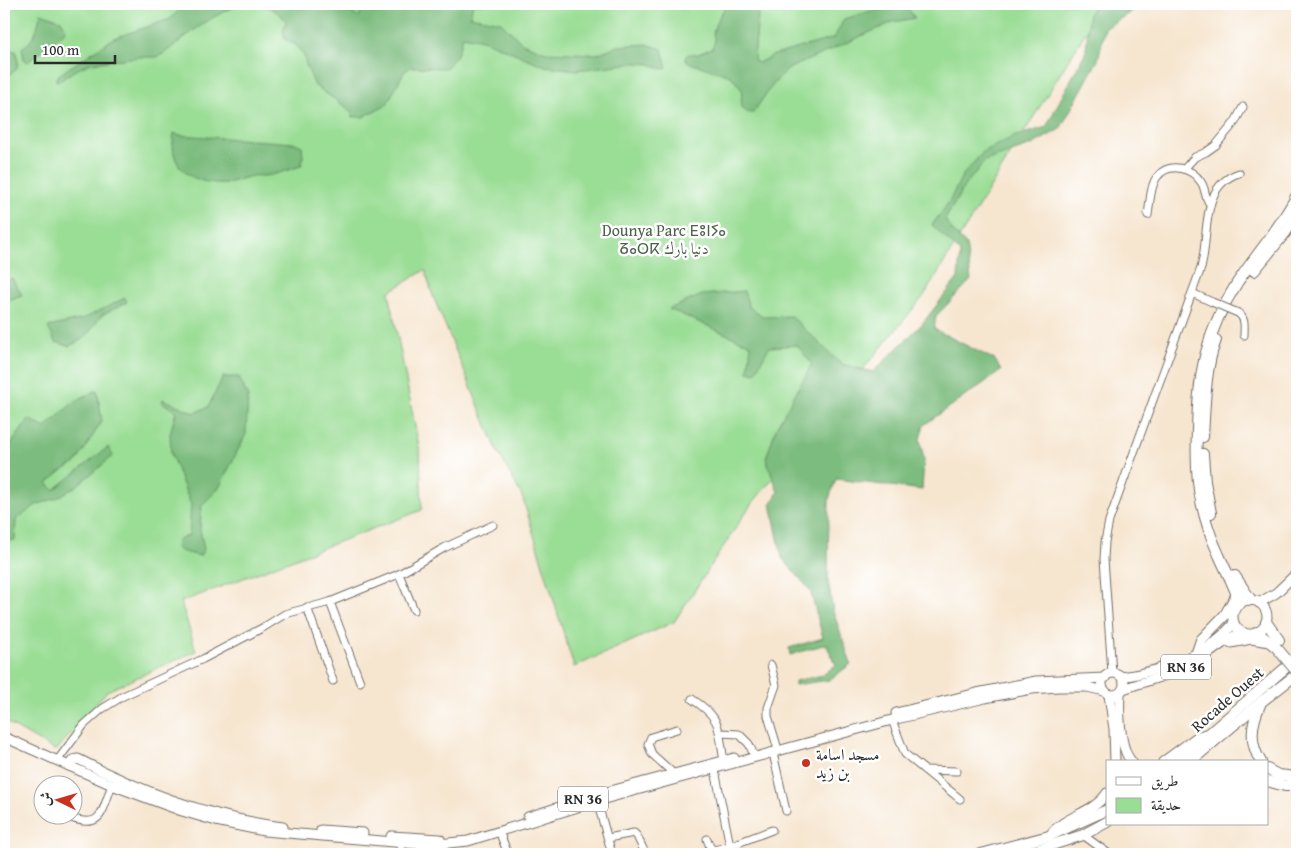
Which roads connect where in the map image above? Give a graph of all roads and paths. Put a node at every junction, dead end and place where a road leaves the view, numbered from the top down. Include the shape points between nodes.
1 (1243, 107) dead end
2 (1184, 169) junction
3 (1239, 173) dead end
4 (1297, 196) edge
5 (1210, 204) junction
6 (1297, 214) edge
7 (1148, 215) dead end
8 (1192, 293) junction
9 (1244, 335) dead end
10 (493, 525) dead end
11 (1297, 573) edge
12 (400, 574) junction
13 (1297, 579) edge
14 (1238, 599) junction
15 (330, 602) junction
16 (1258, 604) junction
17 (307, 607) junction
18 (414, 610) dead end
19 (1266, 622) junction
20 (1234, 623) junction
21 (1243, 632) junction
22 (1257, 632) junction
23 (1275, 643) junction
24 (1197, 652) junction
25 (1209, 653) junction
26 (1297, 658) edge
27 (1297, 662) edge
28 (771, 665) dead end
29 (1297, 673) edge
30 (1108, 676) junction
31 (1122, 677) junction
32 (333, 681) dead end
33 (360, 682) dead end
34 (1122, 691) junction
35 (1107, 693) junction
36 (692, 699) dead end
37 (1261, 702) junction
38 (892, 720) junction
39 (677, 729) dead end
40 (721, 733) junction
41 (1210, 733) junction
42 (4, 737) edge
43 (792, 745) junction
44 (775, 749) junction
45 (753, 753) junction
46 (1115, 760) edge
47 (1130, 760) edge
48 (1166, 760) edge
49 (1178, 760) edge
50 (1192, 760) edge
51 (1260, 760) edge
52 (57, 761) junction
53 (724, 761) junction
54 (69, 766) junction
55 (715, 770) junction
56 (924, 770) junction
57 (1268, 770) edge
58 (957, 771) dead end
59 (674, 774) junction
60 (1297, 777) edge
61 (1268, 782) edge
62 (112, 785) junction
63 (1297, 786) edge
64 (1106, 793) edge
65 (960, 799) dead end
66 (597, 801) junction
67 (1106, 810) edge
68 (786, 811) dead end
69 (82, 822) edge
70 (1106, 823) edge
71 (772, 830) dead end
72 (499, 831) junction
73 (1083, 835) junction
74 (1049, 836) junction
75 (608, 838) junction
76 (707, 839) dead end
77 (401, 844) junction
78 (730, 846) junction
79 (644, 851) dead end
80 (402, 854) edge
81 (508, 854) edge
82 (612, 854) edge
83 (981, 854) edge
84 (1024, 854) edge
85 (1109, 854) edge

1 - 2 street via 1220,140
2 - 5 street via 1202,184
2 - 7 street via 1173,168 1157,177
3 - 5 street via 1222,183
4 - 14 highway via 1224,305 1209,339 1199,383 1196,456 1201,500 1214,546
5 - 8 street via 1204,257
6 - 16 highway via 1237,292 1214,344 1205,399 1203,448 1209,504 1229,563 1244,593
8 - 9 street, bridge via 1243,317
8 - 30 street via 1109,521 1104,559
10 - 12 street
11 - 16 main road via 1276,593
12 - 15 street
12 - 18 street
13 - 16 main road via 1274,599
14 - 16 main road
14 - 20 main road
14 - 24 highway via 1201,640
15 - 17 street
15 - 33 street
16 - 19 main road
17 - 32 street
17 - 52 street via 285,614 203,659 123,696 84,725
19 - 22 main road
19 - 23 highway
20 - 21 main road
20 - 24 main road via 1221,637
21 - 22 main road
21 - 25 main road, RN 36
22 - 23 highway
23 - 25 main road via 1238,640
23 - 27 highway
23 - 29 highway, bridge
24 - 31 main road via 1158,670
25 - 34 main road, RN 36 via 1176,672
26 - 41 highway, Rocade Ouest
28 - 44 street via 776,686 768,716
29 - 37 highway, Rocade Ouest
30 - 31 main road via 1117,674
30 - 35 main road via 1102,686
30 - 43 main road, RN 36 via 1036,681 985,691 877,718
31 - 34 main road
34 - 35 main road via 1116,695
34 - 47 main road via 1123,744
35 - 38 main road, RN 36 via 1083,686 1032,689
35 - 46 main road via 1114,729
36 - 40 street via 709,712
37 - 50 highway, Rocade Ouest
37 - 51 highway via 1252,729 1253,746
38 - 43 main road, RN 36
38 - 56 street via 905,754
39 - 59 street via 651,737 648,744 652,754
40 - 45 street via 739,734
40 - 53 street
41 - 48 main road via 1197,737
41 - 49 highway, Rocade Ouest
42 - 52 main road, RN 36
43 - 44 main road, RN 36
44 - 45 main road, RN 36
44 - 55 main road, RN 36
44 - 68 street
45 - 53 main road, RN 36
52 - 54 main road, RN 36
53 - 59 main road, RN 36
54 - 59 main road, RN 36 via 78,759 156,795 246,821 290,828 440,839 485,831
54 - 62 main road, RN 36
55 - 66 main road, RN 36
55 - 78 street
56 - 58 street
56 - 65 street
57 - 60 highway via 1278,775
61 - 63 highway
62 - 69 street via 102,813 96,820
62 - 77 main road, RN 36 via 182,811 240,827
64 - 74 main road via 1096,805 1062,823
66 - 72 main road, RN 36
66 - 75 street
67 - 74 highway
70 - 73 highway
71 - 78 street
72 - 77 main road, RN 36 via 450,844
72 - 81 street
73 - 84 highway
73 - 85 street
74 - 83 highway
75 - 79 street via 634,833
75 - 82 street
76 - 78 street via 712,850
77 - 80 street

